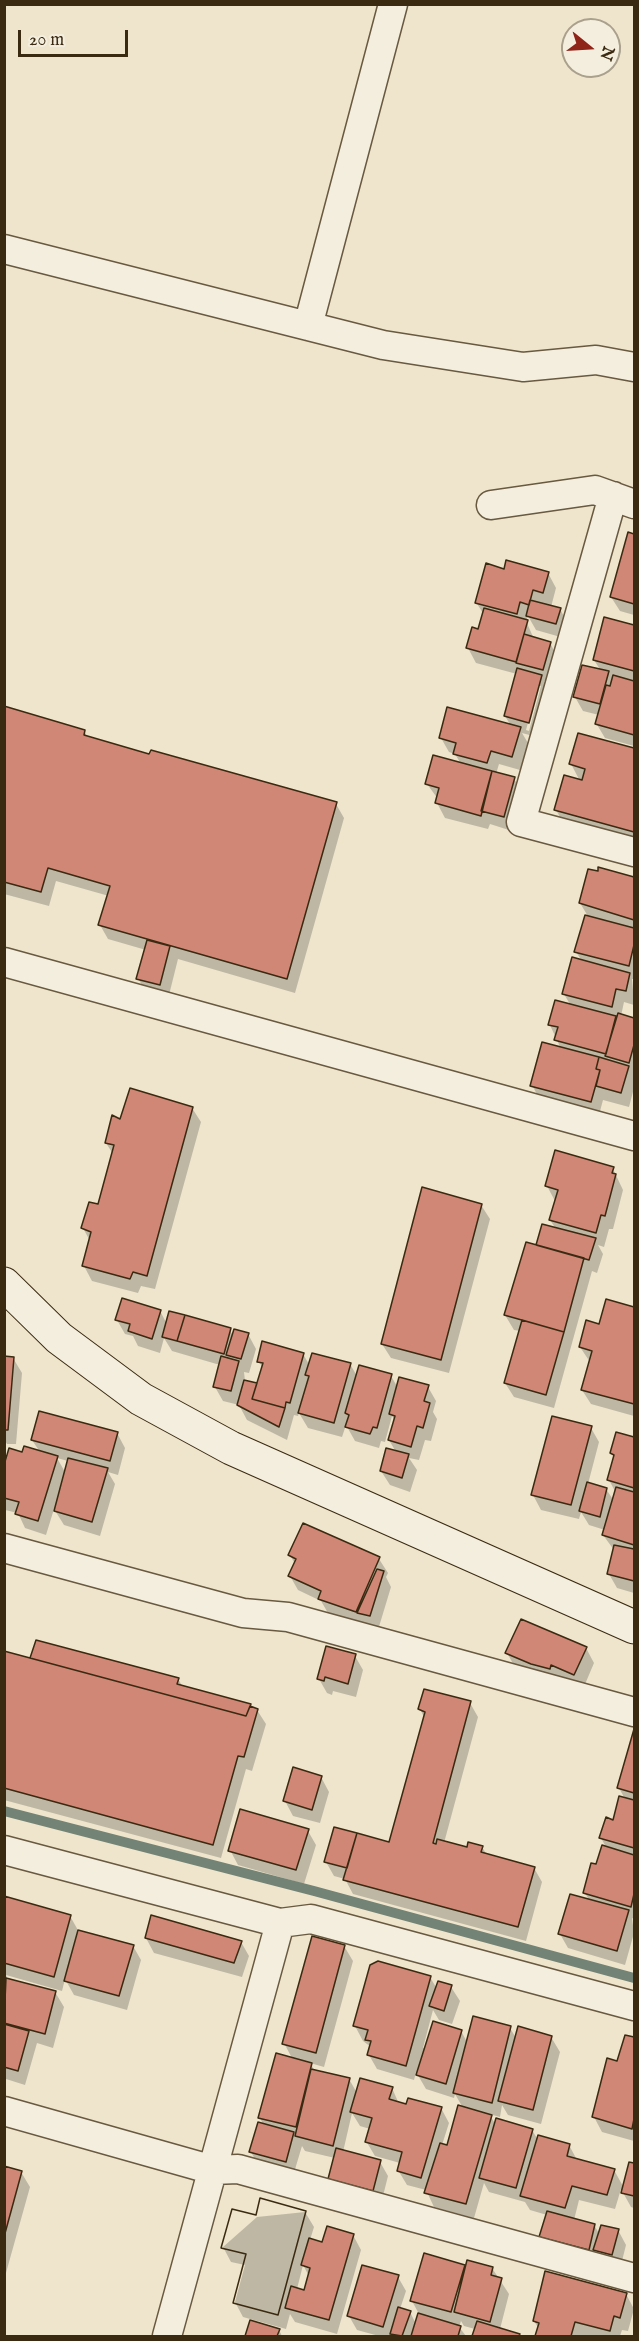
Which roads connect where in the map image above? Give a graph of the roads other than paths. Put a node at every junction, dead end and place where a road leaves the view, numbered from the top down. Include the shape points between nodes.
1 (393, 4) edge
2 (4, 249) edge
3 (308, 326) junction
4 (634, 367) edge
5 (624, 500) edge
6 (491, 505) dead end
7 (634, 852) edge
8 (4, 962) edge
9 (634, 1136) edge
10 (4, 1284) edge
11 (4, 1548) edge
12 (634, 1627) edge
13 (634, 1712) edge
14 (4, 1850) edge
15 (280, 1923) junction
16 (634, 2006) edge
17 (4, 2111) edge
18 (213, 2170) junction
19 (634, 2278) edge
20 (167, 2337) edge

1 - 3 street
2 - 3 street
3 - 4 street via 382,345 523,367 596,360
5 - 6 street via 595,490
5 - 7 street via 521,822
8 - 9 street
10 - 12 street via 59,1338 141,1399 231,1448
11 - 13 street via 243,1613 288,1617
14 - 15 street
15 - 16 street via 311,1919
15 - 18 street
17 - 18 street
18 - 19 street via 238,2169
18 - 20 street

